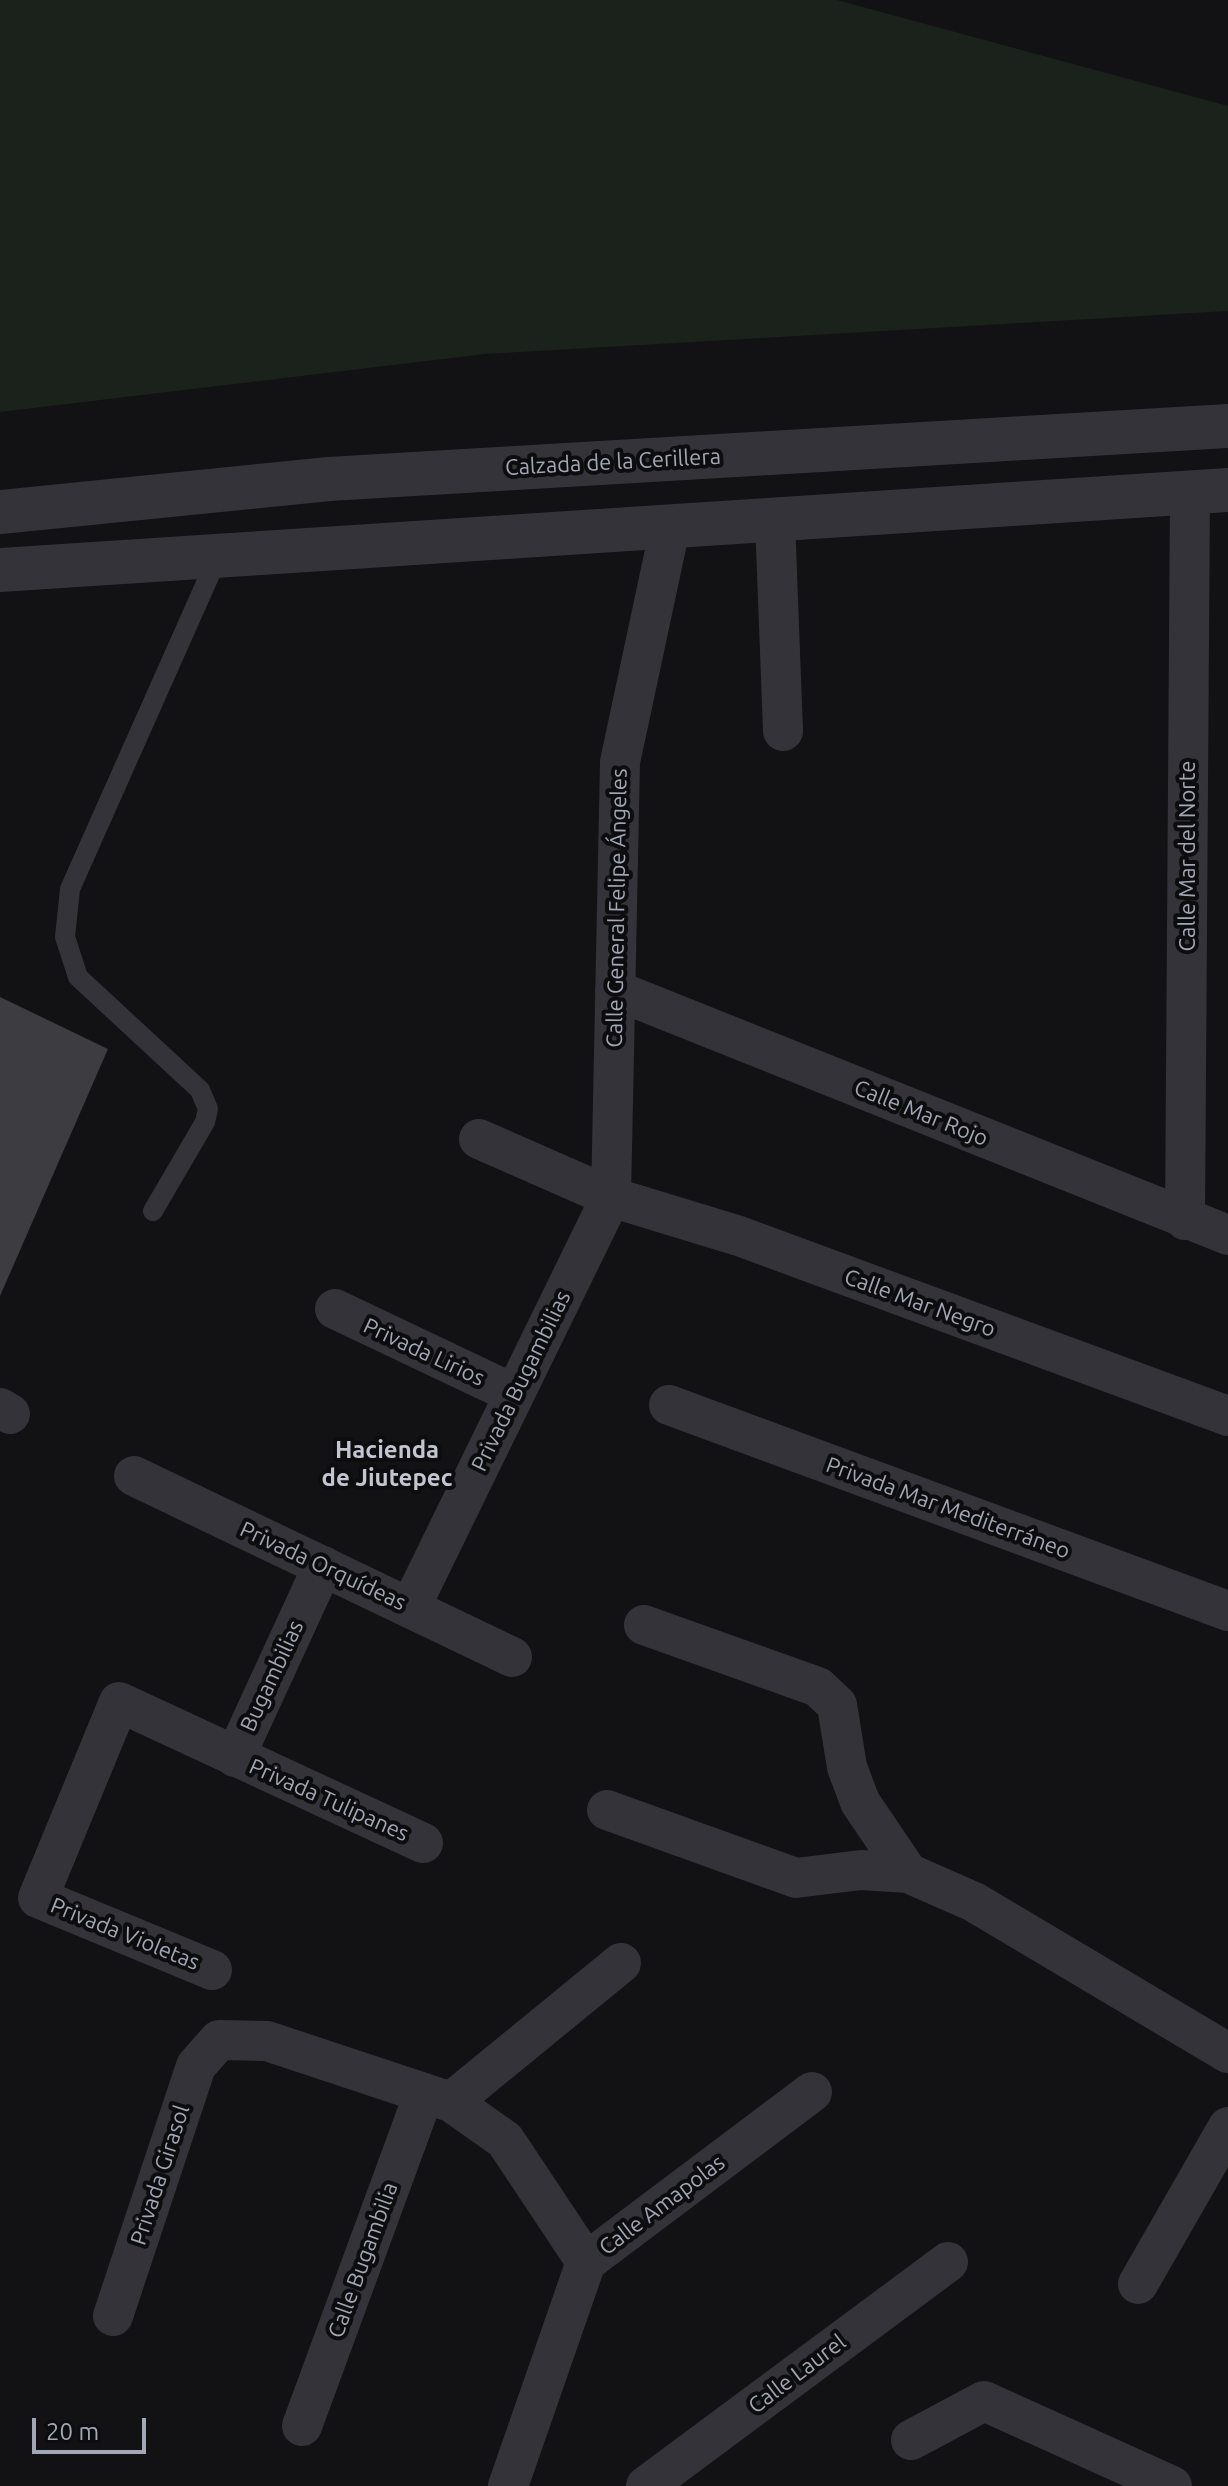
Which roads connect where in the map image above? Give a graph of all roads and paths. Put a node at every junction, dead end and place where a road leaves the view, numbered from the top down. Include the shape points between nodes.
1 (1228, 426) edge
2 (1209, 492) edge
3 (0, 512) edge
4 (775, 520) junction
5 (670, 528) junction
6 (219, 554) junction
7 (0, 570) edge
8 (783, 731) dead end
9 (615, 990) junction
10 (479, 1139) dead end
11 (611, 1197) junction
12 (153, 1211) dead end
13 (1185, 1220) junction
14 (1228, 1235) edge
15 (335, 1309) dead end
16 (514, 1394) junction
17 (669, 1405) dead end
18 (1228, 1416) edge
19 (134, 1476) dead end
20 (323, 1566) junction
21 (410, 1608) junction
22 (1228, 1611) edge
23 (644, 1625) dead end
24 (512, 1657) dead end
25 (235, 1757) junction
26 (607, 1810) dead end
27 (423, 1843) dead end
28 (908, 1873) junction
29 (38, 1898) joint
30 (621, 1963) dead end
31 (212, 1970) dead end
32 (1228, 2053) edge
33 (812, 2092) dead end
34 (437, 2098) junction
35 (1228, 2127) edge
36 (586, 2262) junction
37 (948, 2262) dead end
38 (1138, 2284) dead end
39 (113, 2316) dead end
40 (302, 2426) dead end
41 (911, 2440) dead end
42 (508, 2486) edge
43 (646, 2486) edge
44 (1172, 2486) edge

1 - 3 street, Calzada de la Cerillera via 329,479
2 - 4 street
2 - 13 street, Calle Mar del Norte
4 - 5 street
4 - 8 street
5 - 6 street
5 - 9 street, Calle General Felipe Ángeles via 620,762
6 - 7 street
6 - 12 lane via 70,889 65,937 78,977 200,1090 208,1109
9 - 11 street, Calle General Felipe Ángeles
9 - 13 street, Calle Mar Rojo
10 - 11 street, Calle Mar Negro
11 - 16 street, Privada Bugambilias
11 - 18 street, Calle Mar Negro via 739,1236
13 - 14 street, Calle Mar Rojo
15 - 16 street, Privada Lirios
16 - 21 street, Privada Bugambilias
17 - 22 street, Privada Mar Mediterráneo
19 - 20 street, Privada Orquídeas
20 - 21 street, Privada Orquídeas
20 - 25 street, Bugambilias
21 - 24 street, Privada Orquídeas
23 - 28 street via 818,1687 837,1705 847,1767 860,1802
25 - 27 street, Privada Tulipanes
25 - 29 street, Bugambilias via 119,1702
26 - 28 street via 796,1878 861,1870
28 - 32 street via 974,1902
29 - 31 street, Privada Violetas
30 - 34 street
33 - 36 street, Calle Amapolas
34 - 36 street via 505,2140
34 - 39 street, Privada Girasol via 267,2041 219,2040 196,2066
34 - 40 street, Calle Bugambilia
35 - 38 street
36 - 42 street, Calle Amapolas
37 - 43 street, Calle Laurel
41 - 44 street via 984,2401

